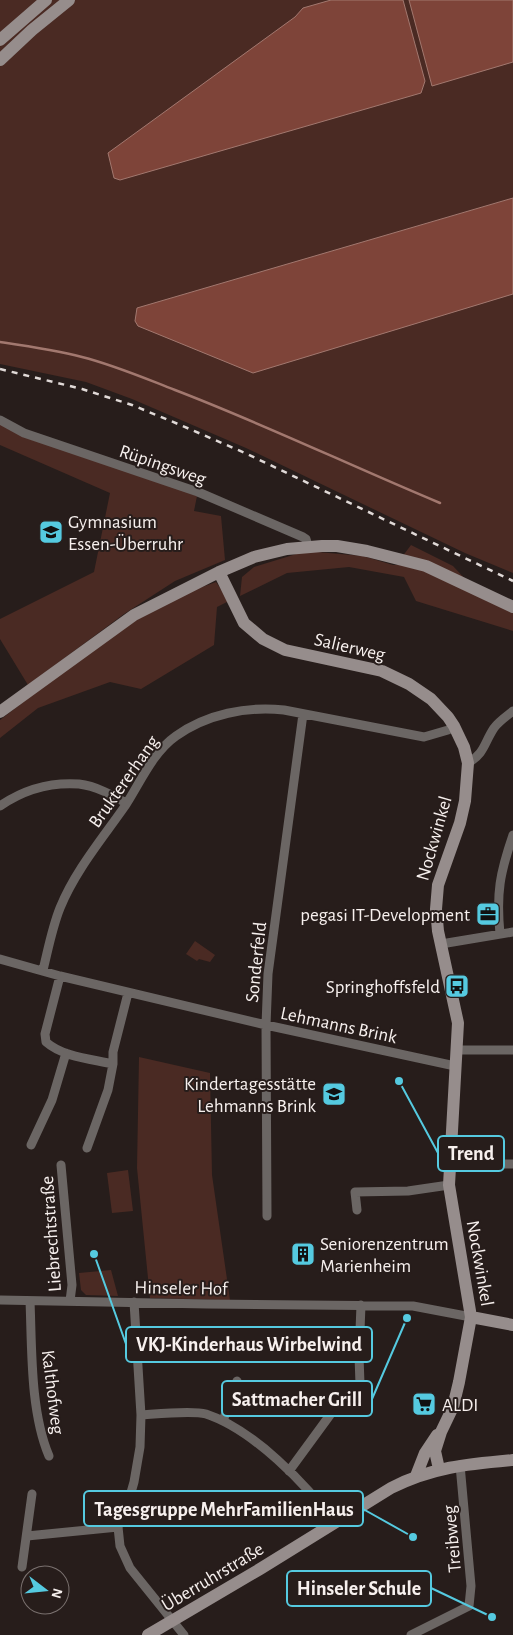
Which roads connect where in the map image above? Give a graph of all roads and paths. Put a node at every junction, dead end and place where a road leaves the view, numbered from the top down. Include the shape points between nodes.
1 (46, 0) edge
2 (69, 0) edge
3 (0, 40) edge
4 (0, 60) edge
5 (0, 420) edge
6 (308, 546) junction
7 (219, 572) junction
8 (513, 607) edge
9 (513, 711) edge
10 (0, 712) edge
11 (303, 714) junction
12 (454, 726) junction
13 (468, 764) junction
14 (126, 803) junction
15 (0, 806) edge
16 (513, 835) edge
17 (513, 932) edge
18 (500, 934) junction
19 (441, 944) junction
20 (0, 959) edge
21 (42, 970) junction
22 (60, 976) junction
23 (128, 992) junction
24 (266, 1025) junction
25 (457, 1050) junction
26 (513, 1050) edge
27 (66, 1053) junction
28 (113, 1064) junction
29 (455, 1066) junction
30 (31, 1146) dead end
31 (87, 1148) dead end
32 (449, 1164) junction
33 (513, 1164) edge
34 (61, 1165) dead end
35 (449, 1184) junction
36 (357, 1210) dead end
37 (266, 1216) dead end
38 (0, 1300) edge
39 (30, 1301) junction
40 (70, 1301) junction
41 (134, 1302) junction
42 (361, 1305) junction
43 (471, 1317) junction
44 (513, 1325) edge
45 (237, 1381) dead end
46 (366, 1406) dead end
47 (141, 1414) junction
48 (330, 1415) dead end
49 (223, 1422) junction
50 (441, 1432) junction
51 (48, 1456) dead end
52 (513, 1460) edge
53 (460, 1465) junction
54 (439, 1469) junction
55 (289, 1470) junction
56 (416, 1476) junction
57 (32, 1494) dead end
58 (334, 1523) junction
59 (118, 1527) junction
60 (27, 1536) junction
61 (22, 1565) edge
62 (172, 1621) junction
63 (148, 1635) edge
64 (184, 1635) edge
65 (411, 1635) edge

1 - 3 street
2 - 4 street
5 - 6 street, Rüpingsweg via 24,433 198,492 303,537
6 - 7 street via 254,557
6 - 8 street via 337,546 426,566
7 - 10 street via 134,615
7 - 12 street, Salierweg via 244,623 263,639 285,650 376,670 410,684 431,699
9 - 13 street via 494,728 478,758
11 - 12 street, Bruktererhang via 424,737
11 - 14 street, Bruktererhang via 268,708 240,710 189,728 162,750
11 - 24 street, Sonderfeld via 268,974
12 - 13 street, Salierweg
13 - 19 street, Nockwinkel via 460,823 438,885 436,919
14 - 15 street via 79,784 41,786
14 - 21 street, Bruktererhang via 68,892 59,910
16 - 18 street via 498,887
17 - 18 street
18 - 19 street
19 - 25 street, Nockwinkel via 458,1023
20 - 21 street, Lehmanns Brink
21 - 22 street, Lehmanns Brink
22 - 23 street, Lehmanns Brink
22 - 27 street via 45,1034 46,1042
23 - 24 street, Lehmanns Brink
23 - 28 street
24 - 29 street, Lehmanns Brink
24 - 37 street, Sonderfeld
25 - 26 street
25 - 29 street, Nockwinkel
27 - 28 street
27 - 30 street via 52,1100
28 - 31 street via 108,1090
29 - 32 street, Nockwinkel
32 - 33 street
32 - 35 street, Nockwinkel
34 - 40 street, Liebrechtstraße via 72,1285
35 - 36 street via 408,1191 355,1192
35 - 43 street, Nockwinkel
38 - 39 street, Hinseler Hof
39 - 40 street, Hinseler Hof
39 - 51 street, Kalthofweg via 36,1401
40 - 41 street, Hinseler Hof
41 - 42 street, Hinseler Hof
41 - 47 street
42 - 43 street, Hinseler Hof via 413,1306
42 - 46 street via 360,1384
43 - 44 street
43 - 50 street, Nockwinkel via 460,1382
45 - 49 street
47 - 49 street via 204,1414
47 - 59 street via 134,1482
48 - 55 street
49 - 55 street
50 - 54 street, Nockwinkel via 436,1451
50 - 56 street, Nockwinkel via 432,1440
52 - 53 street, Überruhrstraße
53 - 54 street, Überruhrstraße
53 - 65 street, Treibweg via 471,1586 469,1606
54 - 56 street, Überruhrstraße
55 - 58 street
56 - 58 street, Überruhrstraße
57 - 60 street
58 - 62 street, Überruhrstraße
59 - 60 street
59 - 62 street via 120,1546 130,1568
60 - 61 street
62 - 63 street, Überruhrstraße
62 - 64 street

